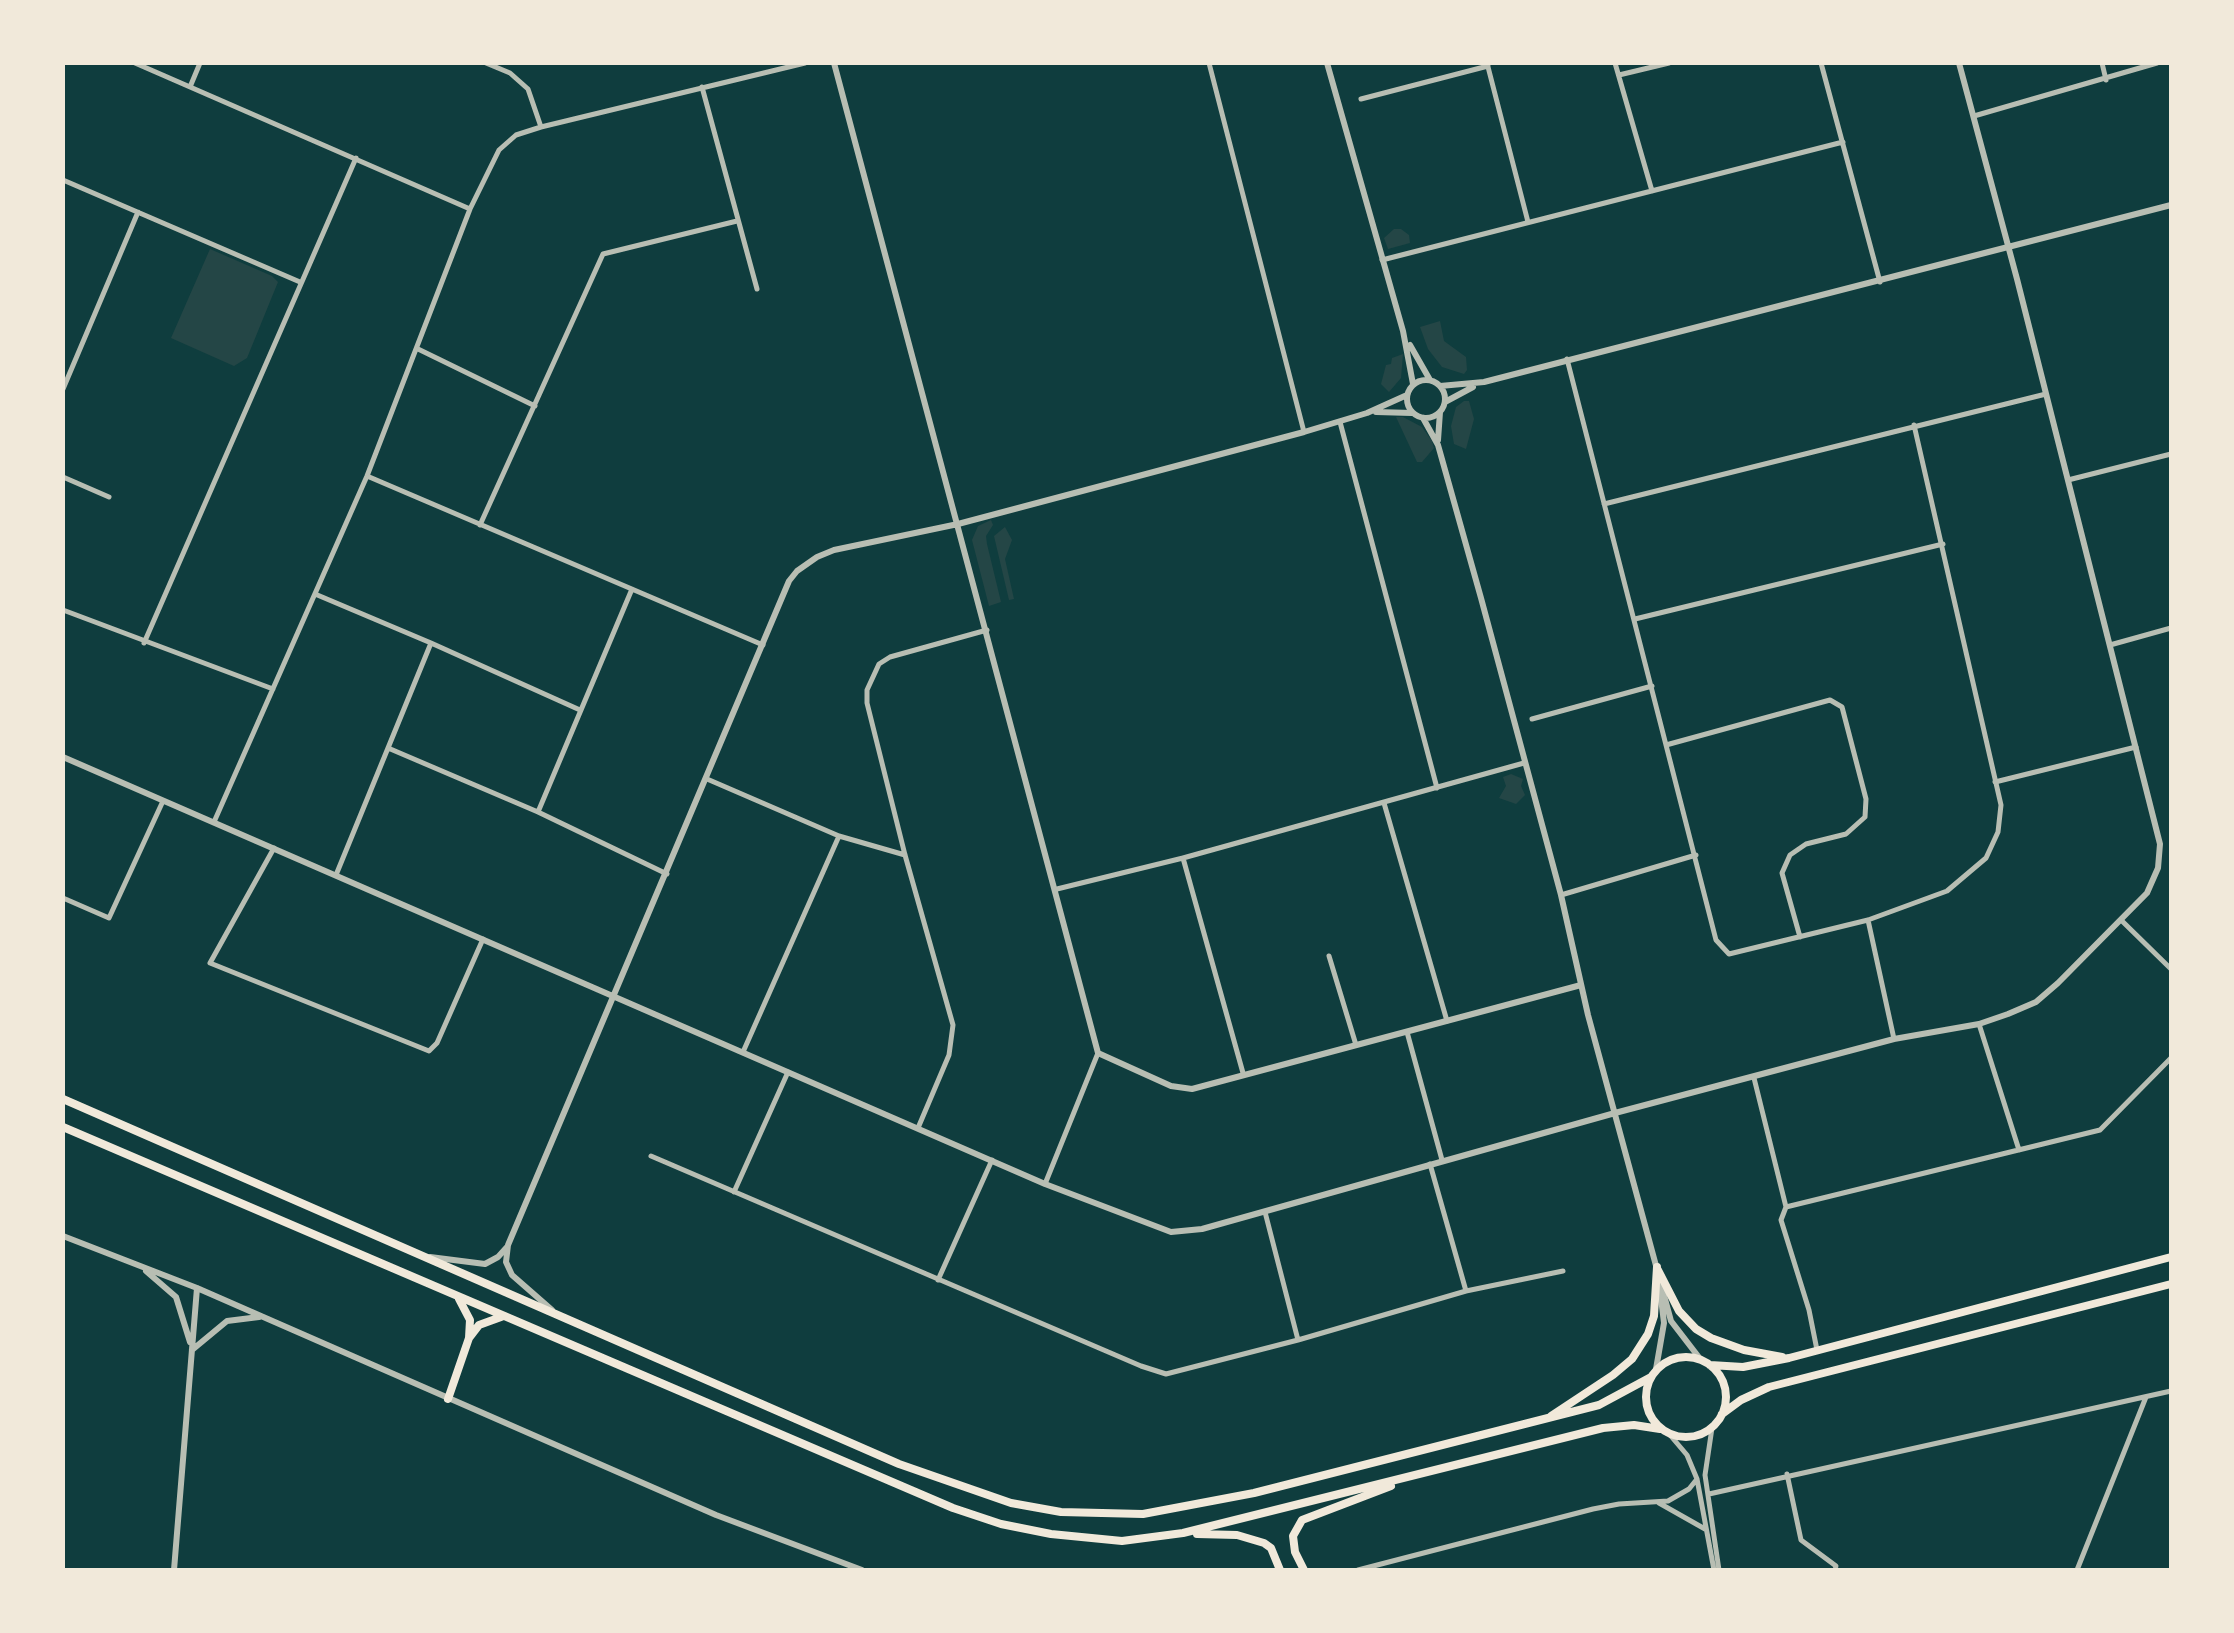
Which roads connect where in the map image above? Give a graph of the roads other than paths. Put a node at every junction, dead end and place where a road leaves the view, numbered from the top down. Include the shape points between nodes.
1 (135, 63) edge
2 (200, 63) edge
3 (486, 63) edge
4 (805, 63) edge
5 (834, 63) edge
6 (1209, 63) edge
7 (1327, 63) edge
8 (1615, 63) edge
9 (1669, 63) edge
10 (1821, 63) edge
11 (1959, 63) edge
12 (2102, 63) edge
13 (2157, 63) edge
14 (1488, 64) edge
15 (1619, 75) junction
16 (2106, 80) junction
17 (702, 87) junction
18 (190, 88) junction
19 (1361, 99) dead end
20 (1974, 117) junction
21 (541, 127) junction
22 (1843, 142) junction
23 (356, 158) junction
24 (63, 180) edge
25 (1652, 191) junction
26 (2171, 205) edge
27 (470, 209) junction
28 (138, 212) junction
29 (737, 221) junction
30 (1528, 222) junction
31 (2009, 248) junction
32 (1382, 260) junction
33 (300, 282) junction
34 (1880, 282) junction
35 (757, 289) dead end
36 (1403, 331) junction
37 (418, 349) junction
38 (1567, 359) junction
39 (1430, 380) junction
40 (1484, 382) junction
41 (1413, 384) junction
42 (1440, 386) junction
43 (63, 388) edge
44 (2046, 394) junction
45 (1407, 395) junction
46 (1445, 402) junction
47 (535, 405) junction
48 (1440, 412) junction
49 (1367, 413) junction
50 (1412, 413) junction
51 (1423, 418) junction
52 (1340, 422) junction
53 (1914, 425) junction
54 (1304, 432) junction
55 (1438, 445) junction
56 (2171, 454) edge
57 (367, 476) junction
58 (63, 477) edge
59 (2068, 480) junction
60 (108, 497) dead end
61 (1604, 504) junction
62 (480, 524) junction
63 (958, 524) junction
64 (1943, 544) junction
65 (632, 589) junction
66 (315, 594) junction
67 (63, 610) edge
68 (1635, 619) junction
69 (2171, 628) edge
70 (987, 630) junction
71 (144, 643) junction
72 (431, 643) junction
73 (763, 645) junction
74 (2110, 645) junction
75 (1652, 686) junction
76 (273, 690) junction
77 (580, 710) junction
78 (1532, 719) dead end
79 (1667, 745) junction
80 (2136, 747) junction
81 (388, 748) junction
82 (63, 757) edge
83 (1524, 763) junction
84 (707, 779) junction
85 (1996, 782) junction
86 (1437, 788) junction
87 (163, 801) junction
88 (1384, 803) junction
89 (538, 811) junction
90 (214, 822) junction
91 (839, 836) junction
92 (274, 848) junction
93 (905, 855) junction
94 (1696, 855) junction
95 (1183, 858) junction
96 (667, 874) junction
97 (336, 875) junction
98 (1057, 889) junction
99 (1561, 895) junction
100 (63, 898) edge
101 (1868, 920) junction
102 (2121, 920) junction
103 (1800, 937) junction
104 (483, 939) junction
105 (1329, 956) dead end
106 (2171, 969) edge
107 (1581, 985) junction
108 (616, 997) junction
109 (1447, 1021) junction
110 (1979, 1024) junction
111 (1407, 1032) junction
112 (1894, 1039) junction
113 (1356, 1045) junction
114 (743, 1052) junction
115 (1098, 1053) junction
116 (2171, 1058) edge
117 (788, 1072) junction
118 (1243, 1073) junction
119 (1754, 1078) junction
120 (63, 1099) edge
121 (1615, 1113) junction
122 (63, 1127) edge
123 (918, 1128) junction
124 (2019, 1150) junction
125 (651, 1156) dead end
126 (992, 1160) junction
127 (1442, 1160) junction
128 (1430, 1164) junction
129 (1045, 1184) junction
130 (734, 1192) junction
131 (1786, 1207) junction
132 (1265, 1212) junction
133 (63, 1236) edge
134 (508, 1245) junction
135 (426, 1257) junction
136 (2171, 1257) edge
137 (139, 1266) junction
138 (1657, 1267) junction
139 (1563, 1270) dead end
140 (938, 1280) junction
141 (2171, 1284) edge
142 (197, 1289) junction
143 (1466, 1291) junction
144 (458, 1298) junction
145 (556, 1314) junction
146 (262, 1317) junction
147 (501, 1317) junction
148 (470, 1338) junction
149 (1298, 1340) junction
150 (192, 1350) junction
151 (1817, 1350) junction
152 (1788, 1358) junction
153 (1701, 1360) junction
154 (1710, 1365) junction
155 (1653, 1373) junction
156 (2171, 1391) edge
157 (2146, 1397) junction
158 (448, 1399) junction
159 (1722, 1414) junction
160 (1545, 1420) junction
161 (1712, 1428) junction
162 (1660, 1429) junction
163 (1670, 1435) junction
164 (1787, 1474) junction
165 (1413, 1476) junction
166 (1697, 1479) junction
167 (1709, 1494) junction
168 (1656, 1502) junction
169 (1706, 1529) junction
170 (1183, 1534) junction
171 (174, 1570) edge
172 (862, 1570) edge
173 (1280, 1570) edge
174 (1304, 1570) edge
175 (1358, 1570) edge
176 (1716, 1570) edge
177 (1835, 1570) edge
178 (2077, 1570) edge

1 - 18 street
2 - 18 street
3 - 21 street via 510,74 527,89
4 - 17 street
5 - 63 street
6 - 54 street
7 - 32 street
8 - 15 street
9 - 15 street
10 - 22 street
11 - 20 street
12 - 16 street
13 - 16 street
14 - 19 street
14 - 30 street
15 - 25 street
16 - 20 street
17 - 21 street
17 - 29 street
18 - 23 street
20 - 31 street
21 - 27 street via 516,135 499,150
22 - 25 street
22 - 34 street
23 - 27 street
23 - 33 street
24 - 28 street
25 - 30 street
26 - 31 street
27 - 37 street
28 - 33 street
28 - 43 street
29 - 35 street
29 - 47 street via 603,254
30 - 32 street
31 - 34 street
31 - 44 street
32 - 36 street
33 - 71 street
34 - 38 street
36 - 39 street
36 - 41 street
37 - 47 street
37 - 57 street
38 - 40 street
38 - 61 street
39 - 41 street
39 - 42 street
40 - 42 street
40 - 46 street
41 - 45 street
42 - 46 street
44 - 53 street
44 - 59 street
45 - 49 street
45 - 50 street
46 - 48 street
47 - 62 street
48 - 51 street
48 - 55 street
49 - 50 street
49 - 52 street
50 - 51 street
51 - 55 street
52 - 54 street
52 - 86 street
53 - 61 street
53 - 64 street
54 - 63 street
55 - 83 street
56 - 59 street
57 - 62 street
57 - 66 street
58 - 60 street
59 - 74 street
61 - 68 street
62 - 65 street
63 - 70 street
63 - 73 street via 834,551 806,564 789,581
64 - 68 street
64 - 85 street
65 - 73 street
65 - 77 street
66 - 72 street
66 - 76 street
67 - 71 street
68 - 75 street
69 - 74 street
70 - 93 street via 890,657 878,664 871,678 867,703
70 - 98 street
71 - 76 street
72 - 77 street
72 - 81 street
73 - 84 street
74 - 80 street
75 - 78 street
75 - 79 street
76 - 90 street
77 - 89 street
79 - 94 street
79 - 103 street via 1830,700 1842,707 1866,799 1865,817 1846,834 1806,844 1790,855 1782,873
80 - 85 street
80 - 102 street via 2160,844 2158,868 2147,892
81 - 89 street
81 - 97 street
82 - 87 street
83 - 86 street
83 - 99 street
84 - 91 street
84 - 96 street
85 - 101 street via 2001,805 1998,832 1986,858 1947,891
86 - 88 street
87 - 90 street
87 - 100 street via 109,918
88 - 95 street
88 - 109 street
89 - 96 street
90 - 92 street
91 - 93 street
91 - 114 street
92 - 97 street
92 - 104 street via 210,963 429,1051 437,1044
93 - 123 street via 953,1025 949,1055
94 - 99 street
94 - 103 street via 1716,940 1729,954
95 - 98 street
95 - 118 street
96 - 108 street
97 - 104 street
98 - 115 street
99 - 107 street
101 - 103 street
101 - 112 street
102 - 106 street
102 - 110 street via 2036,1002
104 - 108 street
105 - 113 street
107 - 109 street
107 - 121 street
108 - 114 street
108 - 134 street
109 - 111 street
110 - 112 street
110 - 124 street
111 - 113 street
111 - 127 street
112 - 119 street
113 - 118 street
114 - 117 street
115 - 118 street via 1182,1090
115 - 129 street
116 - 124 street via 2100,1130
117 - 123 street
117 - 130 street
119 - 121 street
119 - 131 street
120 - 135 main road
121 - 127 street
121 - 138 street
122 - 144 main road
123 - 126 street
124 - 131 street
125 - 130 street
126 - 129 street
126 - 140 street
127 - 128 street
128 - 132 street
128 - 143 street
129 - 132 street via 1171,1232
130 - 140 street
131 - 151 street via 1781,1220
132 - 149 street
133 - 137 street
134 - 135 street via 485,1264
134 - 145 street via 506,1262 512,1275
135 - 145 main road
136 - 151 main road
137 - 142 street
137 - 150 street via 176,1297
138 - 152 main road via 1679,1311 1696,1329 1744,1350
138 - 153 street via 1671,1321
138 - 155 street via 1664,1323
138 - 160 main road via 1654,1316 1632,1359
139 - 143 street
140 - 149 street via 1156,1372 1173,1373
141 - 159 main road via 1769,1387
142 - 146 street
142 - 150 street
143 - 149 street
144 - 147 main road
144 - 148 main road via 470,1320
145 - 160 main road via 899,1464 1011,1503 1061,1512 1110,1516 1174,1511
146 - 150 street via 227,1321
146 - 158 street
147 - 148 main road via 479,1325
147 - 170 main road via 953,1508 1001,1524 1122,1541
148 - 158 main road
150 - 171 street
151 - 152 main road
152 - 154 main road via 1743,1367
153 - 154 main road
153 - 155 main road via 1682,1357
154 - 159 main road via 1723,1382 1726,1404
155 - 160 main road via 1599,1405
155 - 162 main road via 1645,1399
156 - 157 street
157 - 164 street
157 - 178 street
158 - 172 street via 716,1515
159 - 161 main road
161 - 163 main road via 1691,1437
161 - 167 street via 1705,1463
162 - 163 main road
162 - 165 main road via 1603,1427
163 - 166 street
164 - 167 street
164 - 177 street via 1801,1540 1836,1566
165 - 170 main road
165 - 174 main road via 1302,1520 1293,1536
166 - 168 street via 1680,1496
166 - 169 street
167 - 176 street
168 - 169 street
168 - 175 street via 1593,1509
169 - 176 street
170 - 173 main road via 1237,1535 1264,1544 1271,1548

